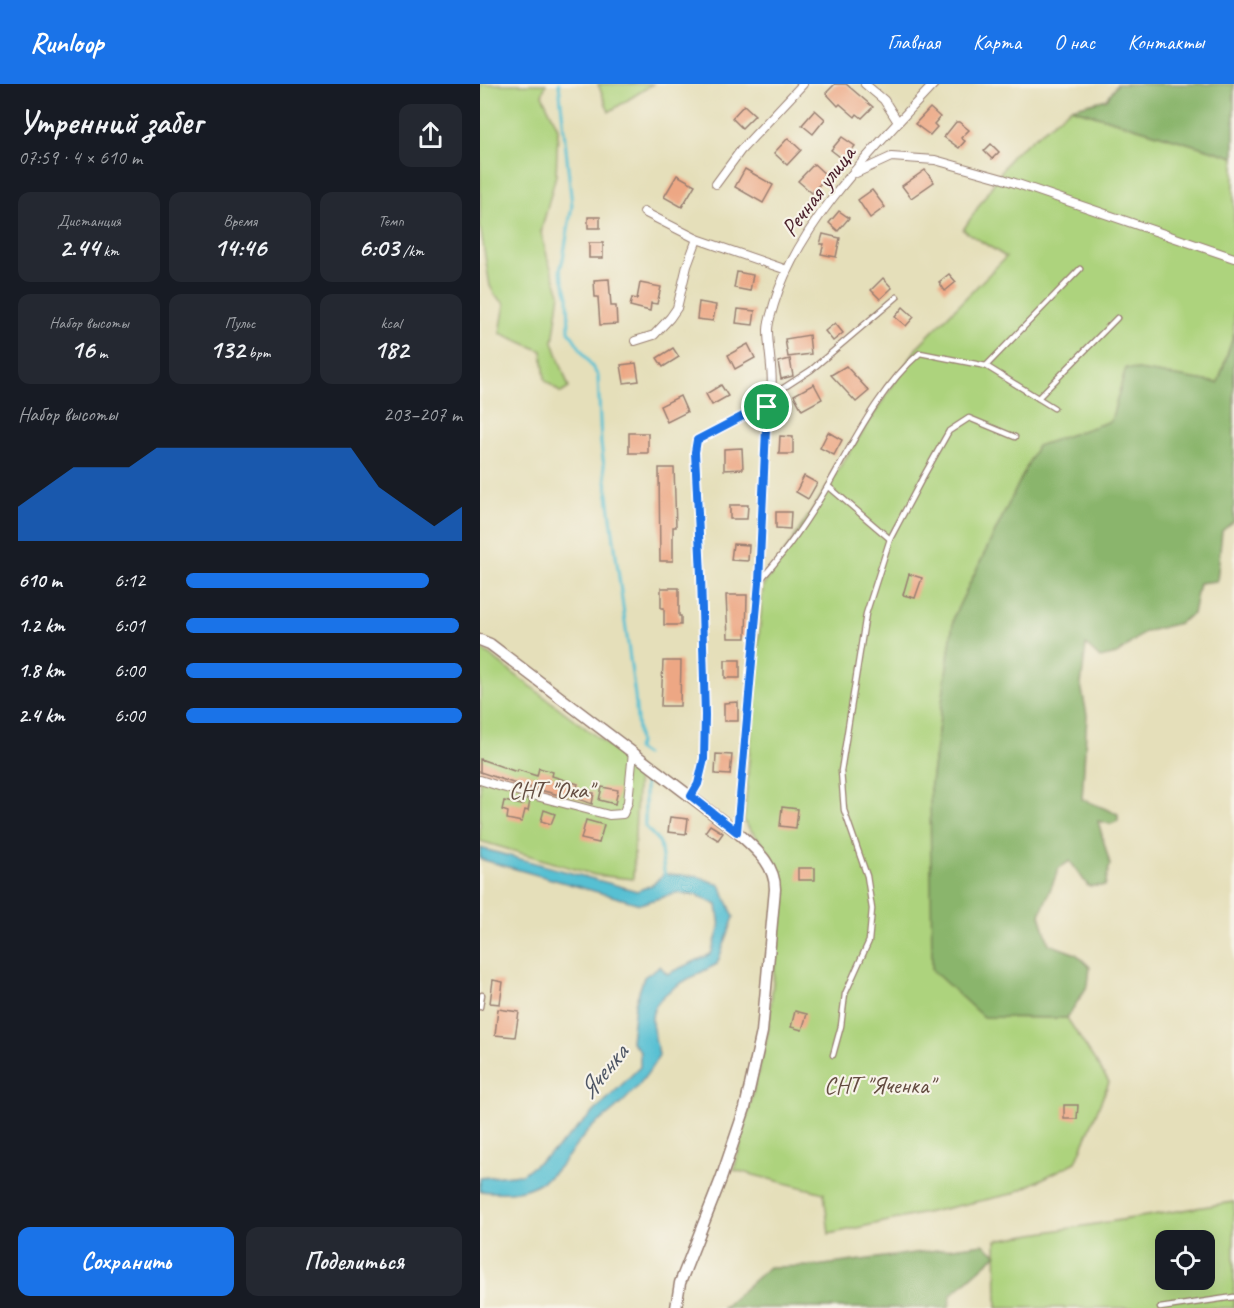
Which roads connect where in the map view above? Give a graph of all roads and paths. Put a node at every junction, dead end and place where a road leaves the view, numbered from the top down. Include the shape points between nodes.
1 (803, 84) edge
2 (865, 84) edge
3 (934, 84) edge
4 (898, 122) junction
5 (853, 174) junction
6 (716, 184) dead end
7 (644, 212) dead end
8 (698, 239) junction
9 (1234, 258) edge
10 (787, 270) junction
11 (1080, 270) dead end
12 (897, 297) dead end
13 (1117, 318) dead end
14 (635, 341) dead end
15 (986, 366) junction
16 (771, 396) junction
17 (1038, 398) junction
18 (767, 407) junction
19 (1054, 408) dead end
20 (1015, 437) dead end
21 (828, 486) junction
22 (890, 539) junction
23 (759, 582) junction
24 (480, 640) edge
25 (633, 752) junction
26 (480, 780) edge
27 (691, 796) junction
28 (737, 832) junction
29 (482, 995) dead end
30 (480, 1008) edge
31 (833, 1055) dead end
32 (1234, 1297) edge
33 (676, 1308) edge
34 (1160, 1308) edge

1 - 6 street via 741,150
2 - 4 street via 884,100
3 - 4 street, Речная улица
4 - 5 street, Речная улица
5 - 9 street via 891,157 935,160 1003,179
5 - 10 street, Речная улица via 805,235
7 - 8 street
8 - 10 street
8 - 14 street via 677,309 654,335
10 - 16 street, Речная улица via 768,329
11 - 15 lane
12 - 16 lane via 811,370
13 - 17 lane
15 - 17 lane
15 - 21 lane via 920,353 864,421
16 - 18 street, Речная улица
17 - 19 lane
18 - 23 street, Речная улица
18 - 27 street via 697,440 705,715 704,759
20 - 22 lane via 969,418 949,431
21 - 22 lane
21 - 23 lane via 794,541
22 - 31 lane via 866,614 841,771 844,810 867,876 872,909 869,941 845,994
23 - 28 street, Речная улица
24 - 25 street
25 - 26 street via 628,802 623,813 609,815
25 - 27 street
27 - 28 street
28 - 33 street via 759,852 775,880 762,1032 745,1108 680,1283
29 - 30 lane
32 - 34 lane

